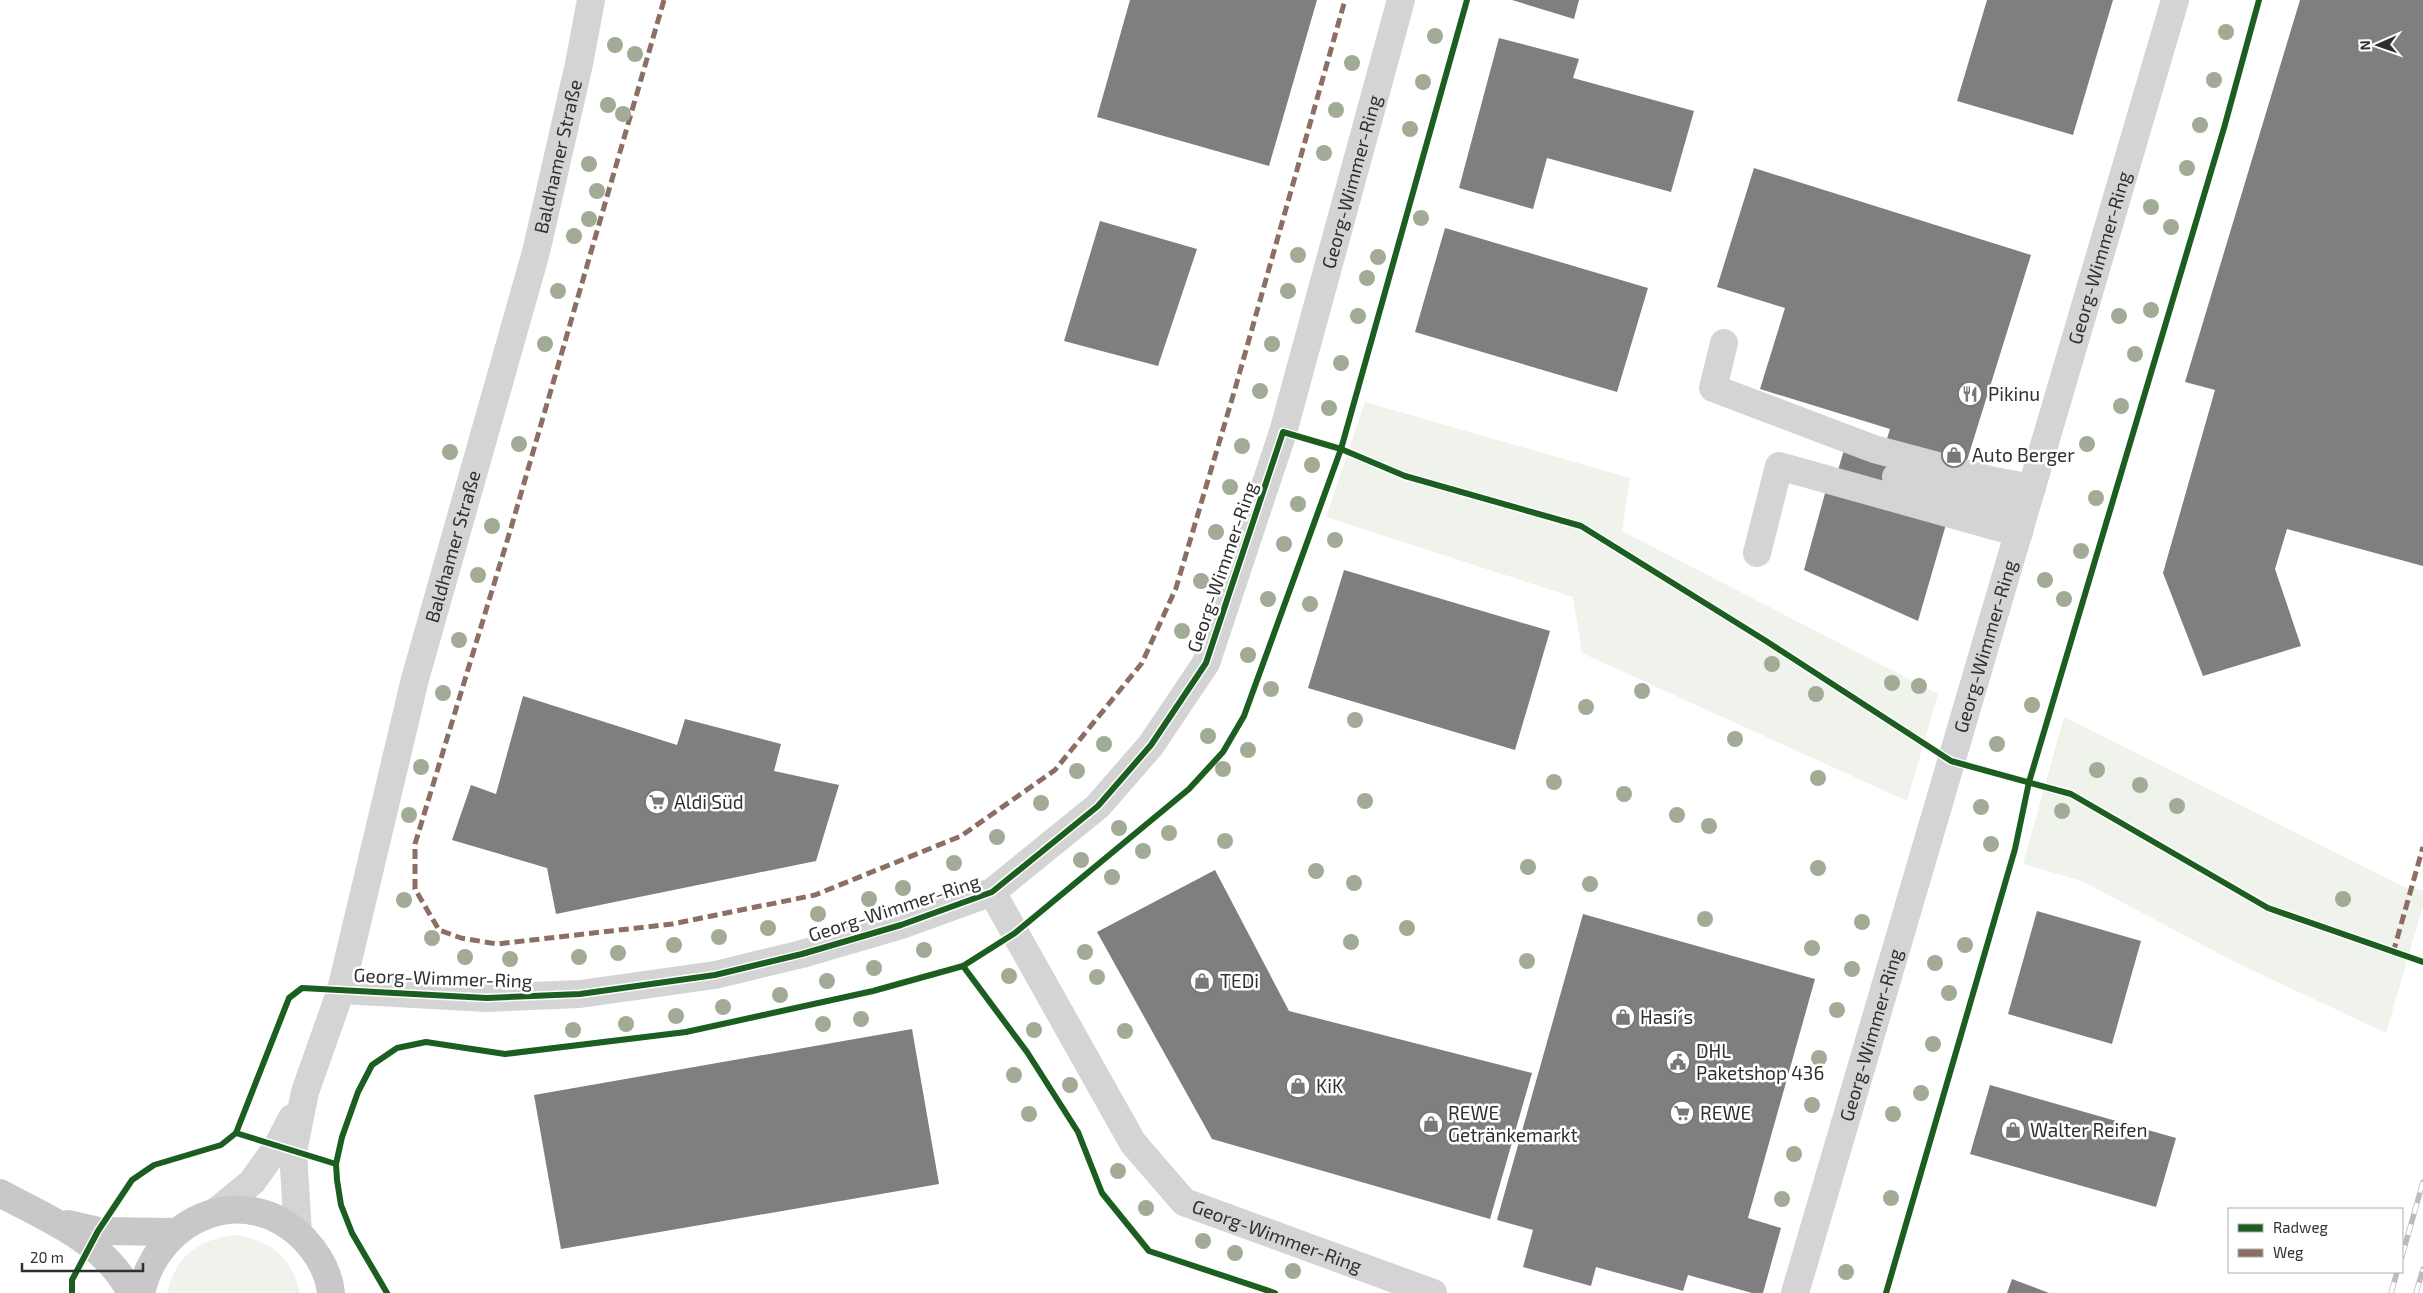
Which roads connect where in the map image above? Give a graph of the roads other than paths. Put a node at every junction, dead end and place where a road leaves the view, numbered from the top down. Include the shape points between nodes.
1 (591, 0) edge
2 (1402, 0) edge
3 (2175, 0) edge
4 (1724, 343) dead end
5 (1896, 477) dead end
6 (2025, 512) junction
7 (1757, 553) dead end
8 (992, 892) junction
9 (340, 990) junction
10 (306, 1092) junction
11 (0, 1193) edge
12 (214, 1213) junction
13 (57, 1222) junction
14 (176, 1232) junction
15 (298, 1233) junction
16 (131, 1293) edge
17 (141, 1293) edge
18 (331, 1293) edge
19 (1434, 1293) edge
20 (1795, 1293) edge

1 - 9 street, Baldhamer Straße via 536,252 415,679
2 - 8 street, Georg-Wimmer-Ring via 1283,432 1206,662 1151,745 1098,806
3 - 6 street, Georg-Wimmer-Ring
4 - 6 street via 1713,388 1874,448 1994,481
5 - 6 street
6 - 7 street via 1779,466
6 - 20 street, Georg-Wimmer-Ring
8 - 9 street, Georg-Wimmer-Ring via 901,925 715,975 580,994 487,998
8 - 19 street, Georg-Wimmer-Ring via 1133,1143 1184,1202
9 - 10 street, Baldhamer Straße
10 - 12 street, Baldhamer Straße via 277,1147 252,1182
10 - 15 street, Baldhamer Straße via 293,1152
11 - 13 main road
12 - 14 main road via 194,1220
12 - 15 main road via 232,1210 266,1216
13 - 14 main road via 98,1230
13 - 16 main road via 99,1250 123,1276
14 - 17 main road via 153,1259
15 - 18 main road via 323,1266

